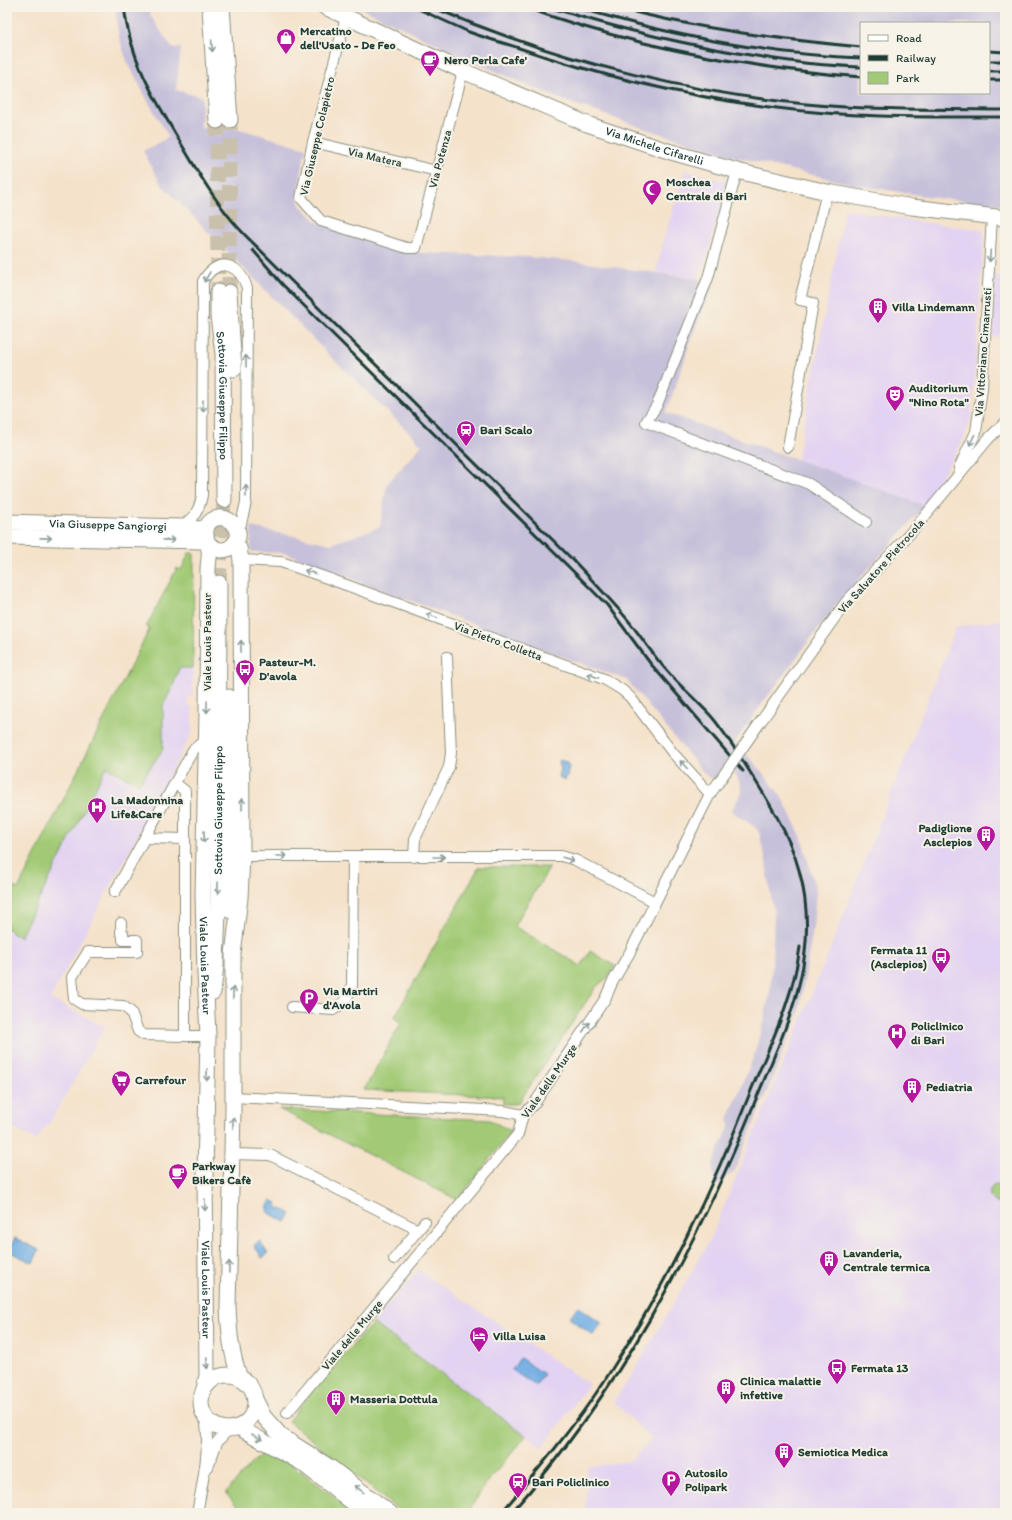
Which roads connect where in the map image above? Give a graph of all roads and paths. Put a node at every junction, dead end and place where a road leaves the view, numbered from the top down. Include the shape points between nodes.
1 (210, 7) edge
2 (222, 7) edge
3 (325, 7) edge
4 (346, 17) junction
5 (463, 71) junction
6 (313, 142) junction
7 (437, 171) junction
8 (737, 171) junction
9 (827, 192) junction
10 (998, 217) edge
11 (416, 248) joint
12 (218, 316) junction
13 (1005, 423) edge
14 (788, 447) dead end
15 (953, 482) junction
16 (12, 521) edge
17 (866, 522) dead end
18 (209, 524) junction
19 (181, 527) junction
20 (237, 528) junction
21 (7, 536) edge
22 (207, 543) junction
23 (235, 543) junction
24 (241, 560) junction
25 (447, 657) dead end
26 (207, 738) junction
27 (175, 783) junction
28 (710, 794) junction
29 (145, 838) junction
30 (185, 839) junction
31 (242, 856) junction
32 (353, 856) junction
33 (414, 857) junction
34 (115, 892) dead end
35 (656, 902) junction
36 (121, 923) dead end
37 (233, 954) junction
38 (292, 1007) dead end
39 (185, 1036) junction
40 (208, 1036) junction
41 (233, 1097) junction
42 (523, 1115) junction
43 (232, 1154) junction
44 (394, 1259) dead end
45 (240, 1378) junction
46 (204, 1390) junction
47 (255, 1399) junction
48 (287, 1413) dead end
49 (204, 1415) junction
50 (233, 1428) junction
51 (278, 1442) junction
52 (202, 1484) junction
53 (197, 1513) edge
54 (366, 1513) edge
55 (390, 1513) edge

1 -> 2 main road via 223,121
3 - 4 main road, Via Michele Cifarelli
4 - 5 main road, Via Michele Cifarelli
4 - 6 street, Via Giuseppe Colapietro
5 - 7 street, Via Potenza
5 - 8 main road, Via Michele Cifarelli via 587,124
6 - 7 street, Via Matera
6 - 11 street, Via Giuseppe Colapietro via 301,198 321,221 407,248
7 - 11 street, Via Potenza
8 - 9 main road, Via Michele Cifarelli
8 - 17 street via 708,278 658,405 646,422 809,484
9 - 10 main road, Via Michele Cifarelli via 912,207
9 - 14 street via 800,300 813,303
10 -> 15 street, Via Vittoriano Cimarrusti via 976,432
12 - 12 main road, Sottovia Giuseppe Filippo via 223,292 234,354 229,500 223,353
12 - 18 main road via 214,353 215,505
13 - 15 street, Via Salvatore Pietrocola via 989,438
15 - 28 street, Via Salvatore Pietrocola, bridge via 846,602
16 - 19 main road, Via Giuseppe Sangiorgi
18 - 19 main road, Via Giuseppe Sangiorgi via 199,529
18 - 20 main road via 215,519 225,518
18 - 22 main road via 206,532
20 -> 19 street via 242,524 246,502 247,288 237,269 225,266 215,267 204,281 202,495 197,512
20 - 23 main road
21 -> 22 main road, Via Giuseppe Sangiorgi via 196,540
22 - 23 main road via 222,550
22 -> 26 main road, Viale Louis Pasteur via 210,550
23 - 24 main road, Viale Louis Pasteur via 239,548
28 -> 24 street, Via Pietro Colletta via 672,752 626,694 604,679 281,562
31 -> 24 main road, Viale Louis Pasteur
25 - 33 street via 451,753 449,767 415,839
26 - 27 street via 193,750
26 -> 40 main road, Viale Louis Pasteur via 203,895
27 - 29 street
27 - 30 street via 186,791
28 - 35 street, Viale delle Murge
29 - 30 street
29 - 34 street
30 - 39 street
31 -> 32 street
31 - 37 main road, Viale Louis Pasteur
32 - 33 street
32 - 38 street via 352,986 345,1002 333,1010
33 -> 35 street via 561,856 575,860
42 -> 35 street, Viale delle Murge via 534,1104 600,1006
36 - 39 street via 123,940 137,940 137,952 88,952 72,977 74,999 82,1004 123,1006 131,1012 138,1031 144,1034
37 -> 40 main road, Sottovia Giuseppe Filippo via 229,887 224,584 216,966
41 -> 37 main road, Viale Louis Pasteur
39 - 40 street
40 -> 46 main road, Viale Louis Pasteur via 205,1174 207,1375
41 - 42 street via 503,1111
43 -> 41 main road, Viale Louis Pasteur
42 - 48 street, Viale delle Murge via 518,1134
43 - 44 street via 270,1155 422,1226
45 -> 43 main road, Viale Louis Pasteur via 234,1362 228,1306
45 - 46 main road via 226,1375 217,1377 209,1382
45 - 47 main road via 249,1385
46 - 49 main road via 201,1398
47 - 50 main road via 250,1419
47 - 51 main road
49 - 50 main road via 218,1427
49 - 52 street via 207,1430
50 -> 51 main road
50 - 52 street via 217,1442
51 - 54 main road via 290,1455
55 -> 51 main road via 331,1468
52 - 53 street

